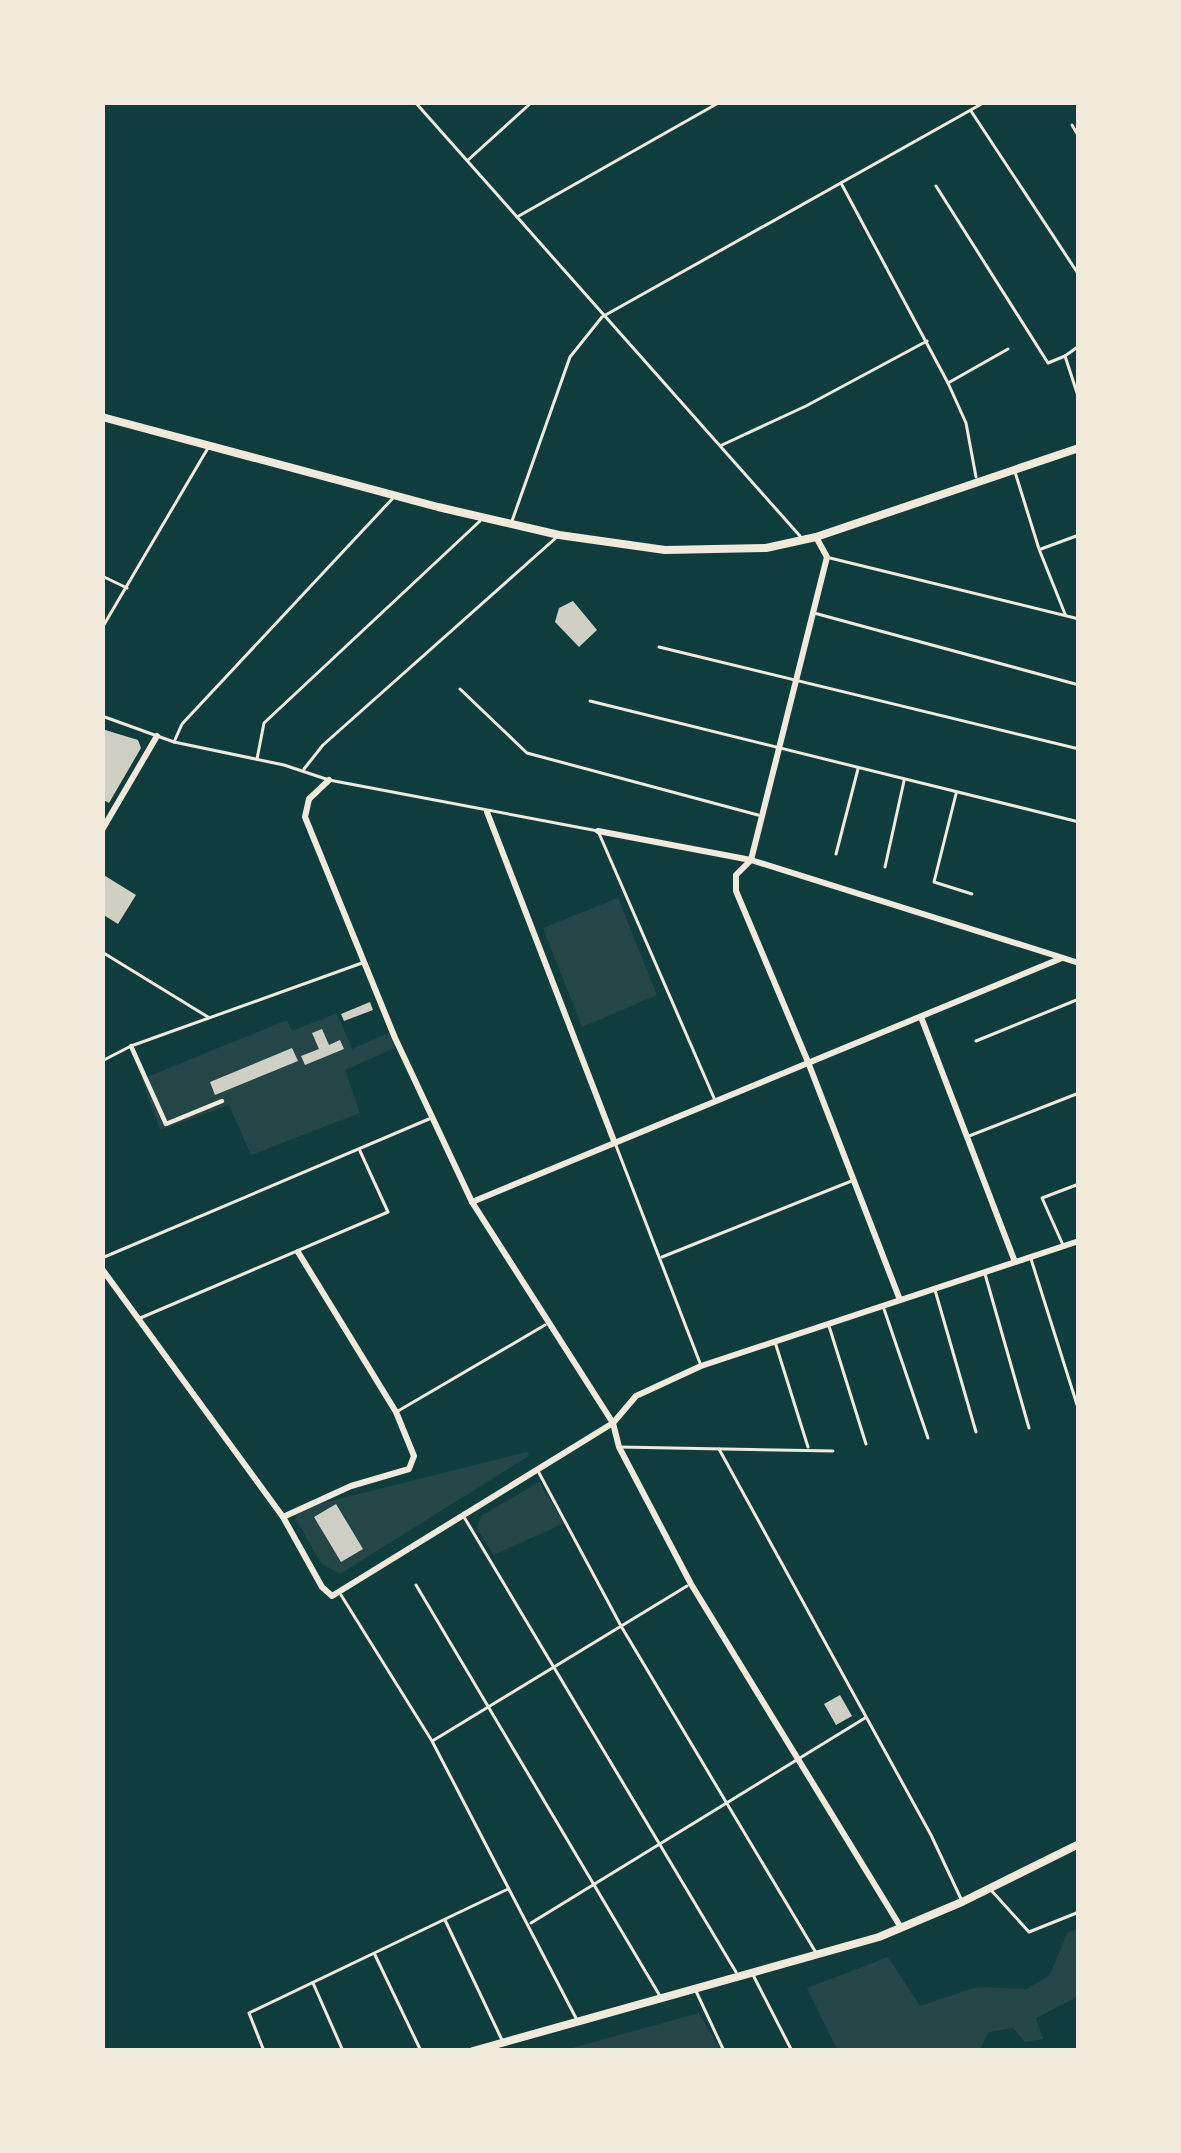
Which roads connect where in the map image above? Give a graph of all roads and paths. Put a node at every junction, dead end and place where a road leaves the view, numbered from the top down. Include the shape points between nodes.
1 (415, 102) edge
2 (720, 102) edge
3 (985, 102) edge
4 (530, 103) edge
5 (970, 109) junction
6 (1072, 125) dead end
7 (1079, 136) edge
8 (468, 160) junction
9 (840, 181) junction
10 (936, 186) dead end
11 (515, 218) junction
12 (1079, 275) edge
13 (602, 317) junction
14 (928, 340) junction
15 (1079, 346) edge
16 (1008, 350) dead end
17 (1065, 356) junction
18 (948, 383) junction
19 (1079, 399) edge
20 (102, 417) edge
21 (210, 445) junction
22 (720, 446) junction
23 (1079, 448) edge
24 (1015, 472) junction
25 (977, 483) junction
26 (395, 495) junction
27 (484, 518) junction
28 (511, 524) junction
29 (560, 535) junction
30 (1079, 535) edge
31 (816, 537) junction
32 (803, 539) junction
33 (1039, 549) junction
34 (827, 557) junction
35 (102, 576) edge
36 (127, 588) junction
37 (812, 613) junction
38 (1066, 616) junction
39 (1079, 620) edge
40 (104, 621) edge
41 (102, 628) edge
42 (658, 647) dead end
43 (795, 680) junction
44 (1079, 685) edge
45 (460, 689) dead end
46 (590, 700) dead end
47 (102, 716) edge
48 (157, 736) junction
49 (174, 742) junction
50 (1079, 749) edge
51 (778, 750) junction
52 (257, 761) junction
53 (859, 768) junction
54 (302, 771) junction
55 (904, 780) junction
56 (329, 781) junction
57 (956, 792) junction
58 (487, 812) junction
59 (760, 816) junction
60 (1079, 821) edge
61 (102, 830) edge
62 (598, 831) junction
63 (836, 854) dead end
64 (751, 860) junction
65 (885, 867) dead end
66 (972, 894) dead end
67 (102, 952) edge
68 (1062, 958) junction
69 (364, 962) junction
70 (1079, 963) edge
71 (1079, 999) edge
72 (208, 1017) junction
73 (921, 1017) junction
74 (976, 1041) dead end
75 (131, 1046) junction
76 (102, 1061) edge
77 (808, 1062) junction
78 (1079, 1093) edge
79 (714, 1100) junction
80 (222, 1101) dead end
81 (431, 1118) junction
82 (969, 1136) junction
83 (614, 1141) junction
84 (359, 1148) junction
85 (855, 1179) junction
86 (1079, 1184) edge
87 (472, 1202) junction
88 (1079, 1241) edge
89 (1063, 1246) junction
90 (298, 1252) junction
91 (1030, 1257) junction
92 (102, 1258) edge
93 (659, 1259) junction
94 (1015, 1262) junction
95 (102, 1269) edge
96 (985, 1273) junction
97 (935, 1290) junction
98 (900, 1300) junction
99 (882, 1306) junction
100 (136, 1319) junction
101 (547, 1323) junction
102 (828, 1324) junction
103 (775, 1340) junction
104 (701, 1366) junction
105 (1079, 1411) edge
106 (396, 1412) junction
107 (613, 1424) junction
108 (1029, 1428) dead end
109 (976, 1432) dead end
110 (928, 1438) dead end
111 (866, 1444) dead end
112 (619, 1447) junction
113 (719, 1449) junction
114 (808, 1449) junction
115 (833, 1451) dead end
116 (537, 1470) junction
117 (463, 1515) junction
118 (283, 1516) junction
119 (691, 1584) junction
120 (416, 1586) dead end
121 (340, 1594) junction
122 (622, 1626) junction
123 (555, 1666) junction
124 (488, 1708) junction
125 (866, 1718) junction
126 (432, 1741) junction
127 (795, 1759) junction
128 (724, 1803) junction
129 (661, 1843) junction
130 (1079, 1844) edge
131 (596, 1882) junction
132 (509, 1888) junction
133 (989, 1888) junction
134 (962, 1902) junction
135 (1079, 1912) edge
136 (445, 1920) junction
137 (529, 1924) junction
138 (900, 1926) junction
139 (375, 1954) junction
140 (817, 1954) junction
141 (751, 1971) junction
142 (738, 1975) junction
143 (313, 1983) junction
144 (694, 1988) junction
145 (661, 1997) junction
146 (578, 2023) junction
147 (503, 2042) junction
148 (263, 2051) edge
149 (343, 2051) edge
150 (421, 2051) edge
151 (472, 2051) edge
152 (724, 2051) edge
153 (792, 2051) edge

1 - 8 lane
2 - 11 lane
3 - 5 lane
4 - 8 lane
5 - 9 lane
5 - 12 lane
6 - 7 lane
8 - 11 lane
9 - 13 lane
9 - 14 lane
10 - 17 lane via 1048,363
11 - 13 lane
13 - 22 lane
13 - 28 lane via 570,357
14 - 18 lane
14 - 22 lane
15 - 17 lane
16 - 18 lane
17 - 19 lane
18 - 25 lane via 966,423
20 - 21 street
21 - 26 street
21 - 36 lane
22 - 32 lane
23 - 24 street
24 - 25 street
24 - 33 lane
25 - 31 street
26 - 27 street
26 - 49 lane via 182,724
27 - 28 street
27 - 52 lane via 264,723
28 - 29 street
29 - 32 street via 664,550 766,548
29 - 54 lane
30 - 33 lane
31 - 32 street
31 - 34 street
33 - 38 lane
34 - 37 street
34 - 38 lane
35 - 36 lane
36 - 40 lane
37 - 43 street
37 - 44 lane
38 - 39 lane
40 - 41 lane
42 - 43 lane
43 - 50 lane
43 - 51 street
45 - 59 lane via 527,753
46 - 51 lane
47 - 48 lane
48 - 49 lane
48 - 61 street
49 - 52 lane
51 - 53 lane
51 - 59 street
52 - 54 lane
53 - 55 lane
53 - 63 lane
54 - 56 lane
55 - 57 lane
55 - 65 lane
56 - 58 lane
56 - 69 street via 309,799 305,817
57 - 60 lane
57 - 66 lane via 934,882
58 - 62 lane
58 - 83 street
59 - 64 street
62 - 64 street
62 - 79 lane
64 - 68 street
64 - 77 street via 736,875 736,891
67 - 72 lane
68 - 70 street
68 - 73 street
69 - 72 lane
69 - 81 street
71 - 74 lane
72 - 75 lane
73 - 77 street
73 - 82 street
75 - 76 lane
75 - 80 street via 166,1124
77 - 79 street
77 - 85 street
78 - 82 lane
79 - 83 street
81 - 84 lane
81 - 87 street
82 - 94 street
83 - 87 street
83 - 93 lane
84 - 90 lane via 388,1212
84 - 92 lane
85 - 93 lane
85 - 98 street
86 - 89 lane via 1042,1198
87 - 101 street
88 - 89 street
89 - 91 street
90 - 100 lane
90 - 106 street
91 - 94 street
91 - 105 lane
93 - 104 lane
94 - 96 street
95 - 100 street
96 - 97 street
96 - 108 lane
97 - 98 street
97 - 109 lane
98 - 99 street
99 - 102 street
99 - 110 lane
100 - 118 street
101 - 106 lane
101 - 107 street
102 - 103 street
102 - 111 lane
103 - 104 street
103 - 114 lane
104 - 107 street via 636,1396
106 - 118 street via 414,1456 410,1469
107 - 112 street
107 - 116 street
112 - 113 lane
112 - 119 street
113 - 114 lane
113 - 125 lane
114 - 115 lane
116 - 117 street
116 - 122 lane
117 - 121 street
117 - 123 lane
118 - 121 street via 322,1587
119 - 122 lane
119 - 127 street
120 - 124 lane
121 - 126 lane
122 - 123 lane
122 - 128 lane
123 - 124 lane
123 - 129 lane
124 - 126 lane
124 - 131 lane
125 - 127 lane
125 - 134 lane
126 - 132 lane
127 - 128 lane
127 - 138 street
128 - 129 lane
128 - 140 lane
129 - 131 lane
129 - 142 lane
130 - 133 street
131 - 137 lane
131 - 145 lane
132 - 136 lane
132 - 137 lane
133 - 134 street
133 - 135 lane via 1028,1933
134 - 138 street
136 - 139 lane
136 - 147 lane
137 - 146 lane
138 - 140 street
139 - 143 lane
139 - 150 lane
140 - 141 street
141 - 142 street
141 - 153 lane
142 - 144 street
143 - 148 lane via 249,2013
143 - 149 lane
144 - 145 street
144 - 152 lane
145 - 146 street
146 - 147 street
147 - 151 street

